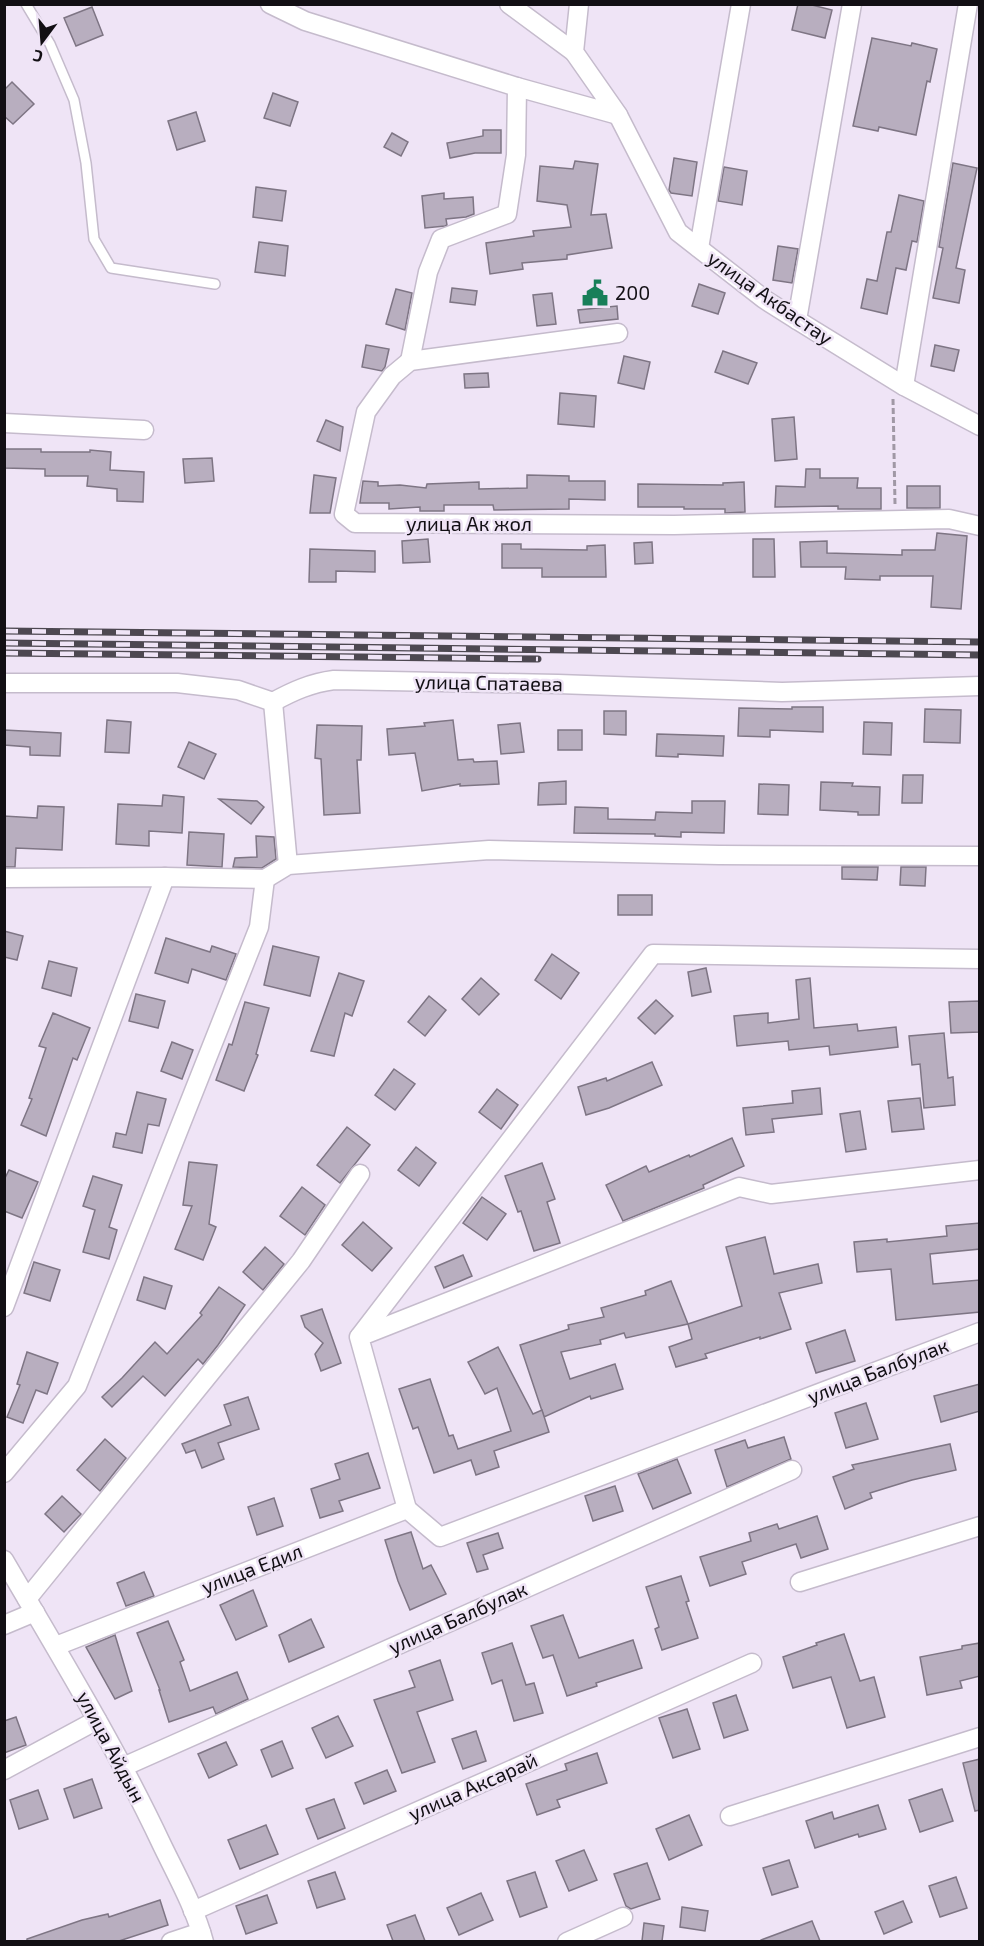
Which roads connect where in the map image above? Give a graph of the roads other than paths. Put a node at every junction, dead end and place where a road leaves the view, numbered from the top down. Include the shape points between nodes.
1 (26, 4) edge
2 (270, 4) edge
3 (509, 4) edge
4 (579, 4) edge
5 (741, 4) edge
6 (852, 4) edge
7 (968, 4) edge
8 (574, 52) junction
9 (517, 87) junction
10 (618, 115) junction
11 (699, 248) junction
12 (215, 284) dead end
13 (797, 320) junction
14 (618, 333) dead end
15 (410, 361) junction
16 (898, 382) junction
17 (4, 423) edge
18 (980, 426) edge
19 (144, 430) dead end
20 (980, 526) edge
21 (4, 683) edge
22 (980, 686) edge
23 (273, 702) junction
24 (980, 856) edge
25 (288, 865) junction
26 (165, 877) junction
27 (4, 878) edge
28 (265, 879) junction
29 (980, 958) edge
30 (980, 1170) edge
31 (360, 1174) dead end
32 (4, 1307) edge
33 (980, 1332) edge
34 (359, 1337) junction
35 (792, 1470) dead end
36 (4, 1473) edge
37 (407, 1509) junction
38 (980, 1526) edge
39 (4, 1560) edge
40 (800, 1582) dead end
41 (31, 1605) junction
42 (4, 1625) edge
43 (56, 1646) junction
44 (752, 1663) dead end
45 (97, 1720) junction
46 (980, 1737) edge
47 (123, 1767) junction
48 (4, 1770) edge
49 (730, 1816) dead end
50 (193, 1911) junction
51 (622, 1917) dead end
52 (203, 1937) edge
53 (171, 1941) edge
54 (567, 1941) edge

1 - 12 lane via 50,44 74,100 94,239 111,268
2 - 9 street via 305,21
3 - 8 street, улица Акбастау
4 - 8 street
5 - 11 street
6 - 13 street
7 - 16 street
8 - 10 street, улица Акбастау
9 - 10 street
9 - 15 street via 516,155 507,214 441,239 428,272
10 - 11 street, улица Акбастау via 678,232
11 - 13 street, улица Акбастау
13 - 16 street, улица Акбастау
14 - 15 street
15 - 20 street, улица Ак жол via 392,376 366,412 344,514 355,523 674,525 949,519
16 - 18 street, улица Акбастау
17 - 19 street
21 - 23 street via 177,683 238,690
22 - 23 street, улица Спатаева via 782,692 334,680 315,682
23 - 25 street
24 - 25 street via 489,850
25 - 28 street
26 - 27 street
26 - 28 street
26 - 32 street
28 - 36 street via 259,927 77,1386
29 - 34 street via 653,954
30 - 34 street via 771,1194 739,1187
31 - 41 street via 301,1261
33 - 37 street, улица Балбулак via 440,1537
34 - 37 street
35 - 47 street, улица Балбулак
37 - 43 street, улица Едил
38 - 40 street
39 - 41 street, улица Айдын
41 - 42 street
41 - 43 street, улица Айдын
43 - 45 street, улица Айдын
44 - 50 street, улица Аксарай
45 - 47 street, улица Айдын
45 - 48 street
46 - 49 street
47 - 50 street, улица Айдын
50 - 52 street, улица Айдын
51 - 54 street
52 - 53 street

